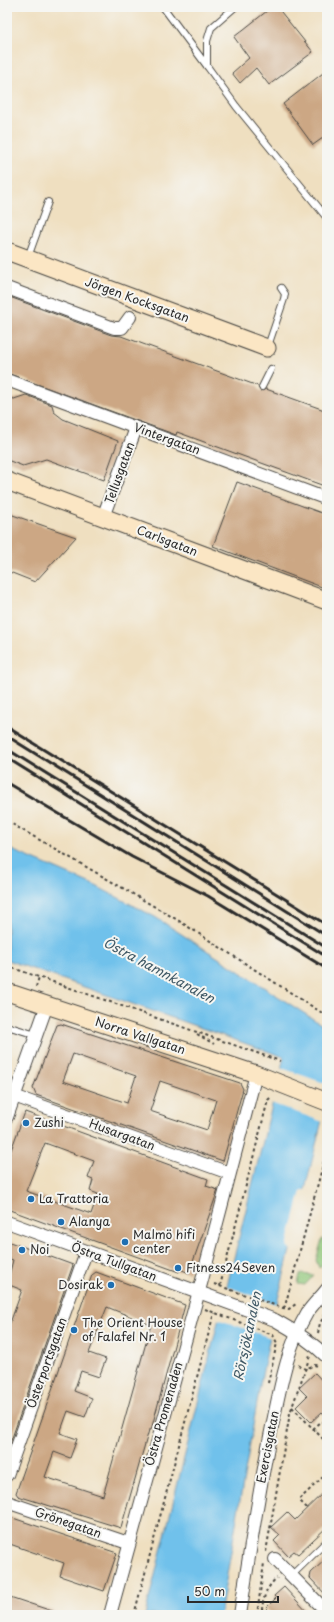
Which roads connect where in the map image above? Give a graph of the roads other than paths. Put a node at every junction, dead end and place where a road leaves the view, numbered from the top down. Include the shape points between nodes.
1 (163, 7) edge
2 (235, 7) edge
3 (207, 66) junction
4 (48, 202) dead end
5 (327, 218) edge
6 (7, 251) edge
7 (27, 259) junction
8 (7, 288) edge
9 (281, 288) dead end
10 (130, 317) dead end
11 (267, 348) joint
12 (271, 369) dead end
13 (7, 380) edge
14 (262, 387) dead end
15 (136, 428) junction
16 (7, 481) edge
17 (327, 499) edge
18 (103, 517) junction
19 (327, 601) edge
20 (7, 992) edge
21 (47, 1005) junction
22 (7, 1026) edge
23 (36, 1035) junction
24 (256, 1074) junction
25 (14, 1096) junction
26 (327, 1102) edge
27 (7, 1117) edge
28 (229, 1173) junction
29 (7, 1222) edge
30 (86, 1252) junction
31 (327, 1289) edge
32 (198, 1293) junction
33 (298, 1332) junction
34 (327, 1357) edge
35 (7, 1475) edge
36 (7, 1502) edge
37 (327, 1541) edge
38 (128, 1543) junction
39 (268, 1559) road end
40 (288, 1573) junction
41 (327, 1612) edge
42 (110, 1615) edge
43 (240, 1615) edge

1 - 3 lane
2 - 3 lane via 210,28 206,41
3 - 5 lane
4 - 7 lane
6 - 7 street, Jörgen Kocksgatan
7 - 11 street, Jörgen Kocksgatan
8 - 10 street, Jörgen Kocksgatan via 114,328 122,328
9 - 11 lane via 285,294 284,299
12 - 14 lane
13 - 15 street, Vintergatan
15 - 17 street, Vintergatan
15 - 18 street, Tellusgatan
16 - 18 street, Carlsgatan
18 - 19 street, Carlsgatan
20 - 21 street, Norra Vallgatan
21 - 23 street
21 - 24 street, Norra Vallgatan
22 - 23 lane
23 - 25 street
24 - 26 street, Norra Vallgatan via 272,1089
24 - 28 street, Östra Promenaden
25 - 27 street
25 - 28 street, Husargatan
28 - 32 street, Östra Promenaden
29 - 30 street, Östra Tullgatan
30 - 32 street, Östra Tullgatan
30 - 35 street, Österportsgatan
31 - 33 street, Exercisgatan via 308,1312
32 - 33 street, Östra Tullgatan via 275,1320
32 - 38 street, Östra Promenaden
33 - 34 street via 315,1344
33 - 43 street, Exercisgatan via 270,1434
36 - 38 street, Grönegatan
37 - 40 lane
38 - 42 street, Östra Promenaden
39 - 40 street
40 - 41 street

